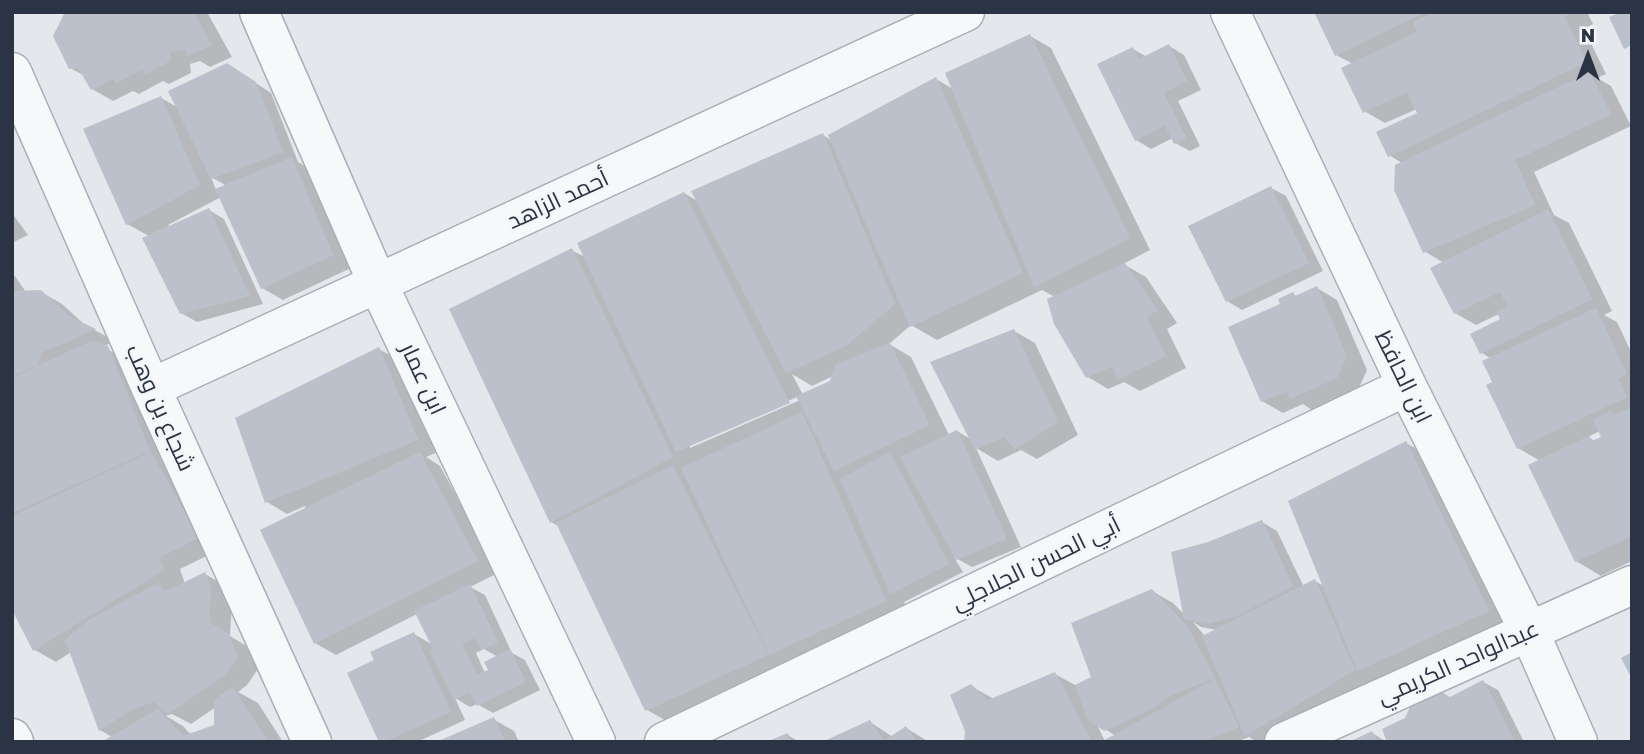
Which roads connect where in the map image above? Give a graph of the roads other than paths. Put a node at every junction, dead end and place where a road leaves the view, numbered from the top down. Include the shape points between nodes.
1 (259, 12) edge
2 (965, 12) edge
3 (1230, 12) edge
4 (12, 72) edge
5 (377, 282) junction
6 (1407, 386) junction
7 (151, 388) junction
8 (1632, 585) edge
9 (1529, 631) junction
10 (312, 742) edge
11 (596, 742) edge
12 (664, 742) edge
13 (1284, 742) edge
14 (1578, 742) edge

1 - 5 street, ابن عمار
2 - 5 street, أحمد الزاهد
3 - 6 street, ابن الحافظ
4 - 7 street, شجاع بن وهب
5 - 7 street, أحمد الزاهد
5 - 11 street, ابن عمار
6 - 9 street, ابن الحافظ
6 - 12 street, أبي الحسن الجلاجلي
7 - 10 street, شجاع بن وهب
8 - 9 street, عبدالواحد الكريمي
9 - 13 street, عبدالواحد الكريمي
9 - 14 street, ابن الحافظ

